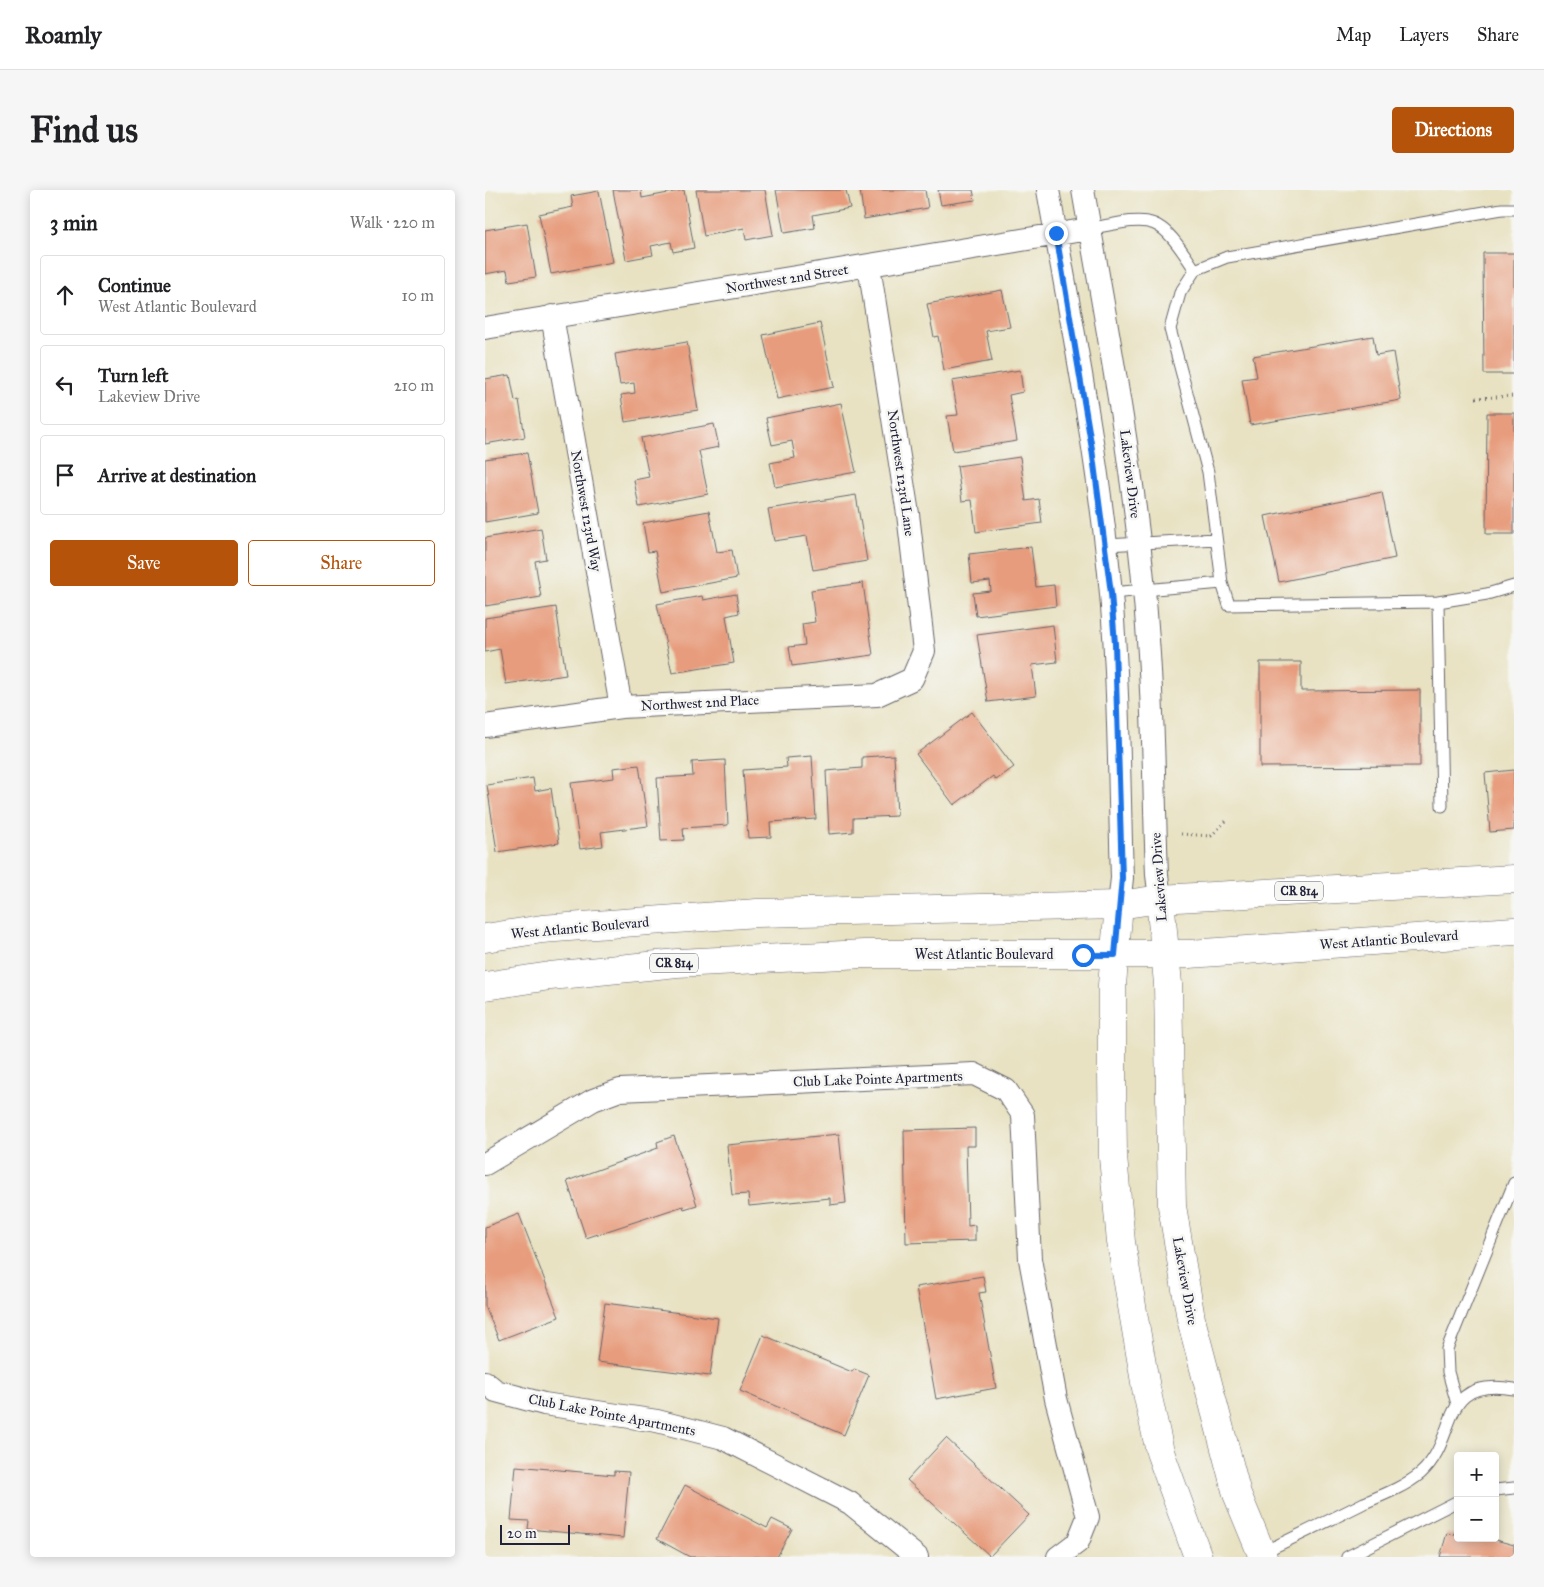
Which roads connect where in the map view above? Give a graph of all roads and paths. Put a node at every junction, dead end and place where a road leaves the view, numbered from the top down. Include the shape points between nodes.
1 (1048, 190) edge
2 (1083, 190) edge
3 (1514, 209) edge
4 (1089, 229) junction
5 (1056, 233) junction
6 (869, 266) junction
7 (1195, 270) junction
8 (552, 316) junction
9 (485, 328) edge
10 (1514, 396) edge
11 (1476, 398) dead end
12 (1216, 539) junction
13 (1138, 543) junction
14 (1106, 545) junction
15 (1222, 583) junction
16 (1514, 586) edge
17 (1144, 590) junction
18 (1111, 593) junction
19 (1438, 602) junction
20 (912, 680) joint
21 (621, 706) junction
22 (485, 726) edge
23 (1442, 806) dead end
24 (1226, 821) dead end
25 (1181, 834) dead end
26 (1514, 879) edge
27 (1160, 899) junction
28 (1119, 905) junction
29 (1514, 931) edge
30 (485, 938) edge
31 (1165, 954) junction
32 (1115, 955) junction
33 (485, 986) edge
34 (485, 1164) edge
35 (1514, 1183) edge
36 (485, 1382) edge
37 (1514, 1389) edge
38 (1457, 1404) junction
39 (1514, 1488) edge
40 (1499, 1490) edge
41 (1454, 1502) edge
42 (1259, 1556) edge
43 (917, 1557) edge
44 (1058, 1557) edge
45 (1197, 1557) edge
46 (1347, 1557) edge

1 - 5 street
2 - 4 street, Lakeview Drive
3 - 7 lane via 1227,257
4 - 5 street, Northwest 2nd Street
4 - 7 lane via 1129,221 1154,221 1174,237
4 - 13 street, Lakeview Drive via 1127,441
5 - 6 street, Northwest 2nd Street
5 - 14 street
6 - 8 street, Northwest 2nd Street
6 - 20 street, Northwest 123rd Lane via 908,514 924,651
7 - 12 lane via 1181,293 1170,329 1208,472
8 - 9 street, Northwest 2nd Street
8 - 21 street, Northwest 123rd Way
10 - 11 path
12 - 13 lane
12 - 15 lane
13 - 14 lane
13 - 17 street, Lakeview Drive
14 - 18 street
15 - 17 lane
15 - 19 lane via 1229,605
16 - 19 lane
17 - 18 lane
17 - 27 street, Lakeview Drive
18 - 28 street via 1122,868
19 - 23 lane
20 - 21 street, Northwest 2nd Place via 877,695
21 - 22 street, Northwest 2nd Place
24 - 25 path via 1211,836
26 - 27 main road, West Atlantic Boulevard / CR 814
27 - 28 main road, West Atlantic Boulevard / CR 814
27 - 31 main road, Lakeview Drive
28 - 30 main road, West Atlantic Boulevard / CR 814 via 757,914 542,929
28 - 32 main road
29 - 31 main road, West Atlantic Boulevard / CR 814
31 - 32 main road, West Atlantic Boulevard / CR 814
31 - 42 main road, Lakeview Drive via 1173,1214 1191,1319 1237,1494
32 - 33 main road, West Atlantic Boulevard / CR 814 via 864,954 706,962 550,976
32 - 45 main road via 1112,985 1113,1157 1121,1242 1146,1388 1161,1452
34 - 44 street, Club Lake Pointe Apartments via 593,1100 620,1090 974,1074 1006,1090 1023,1115 1030,1259 1056,1398 1088,1517 1077,1542
35 - 38 lane via 1447,1348 1448,1372
36 - 43 street, Club Lake Pointe Apartments via 496,1391 544,1404 657,1421 723,1438 850,1503
37 - 38 lane via 1495,1386 1469,1394
38 - 42 lane via 1449,1417 1441,1448 1421,1473
39 - 40 lane
41 - 46 lane

